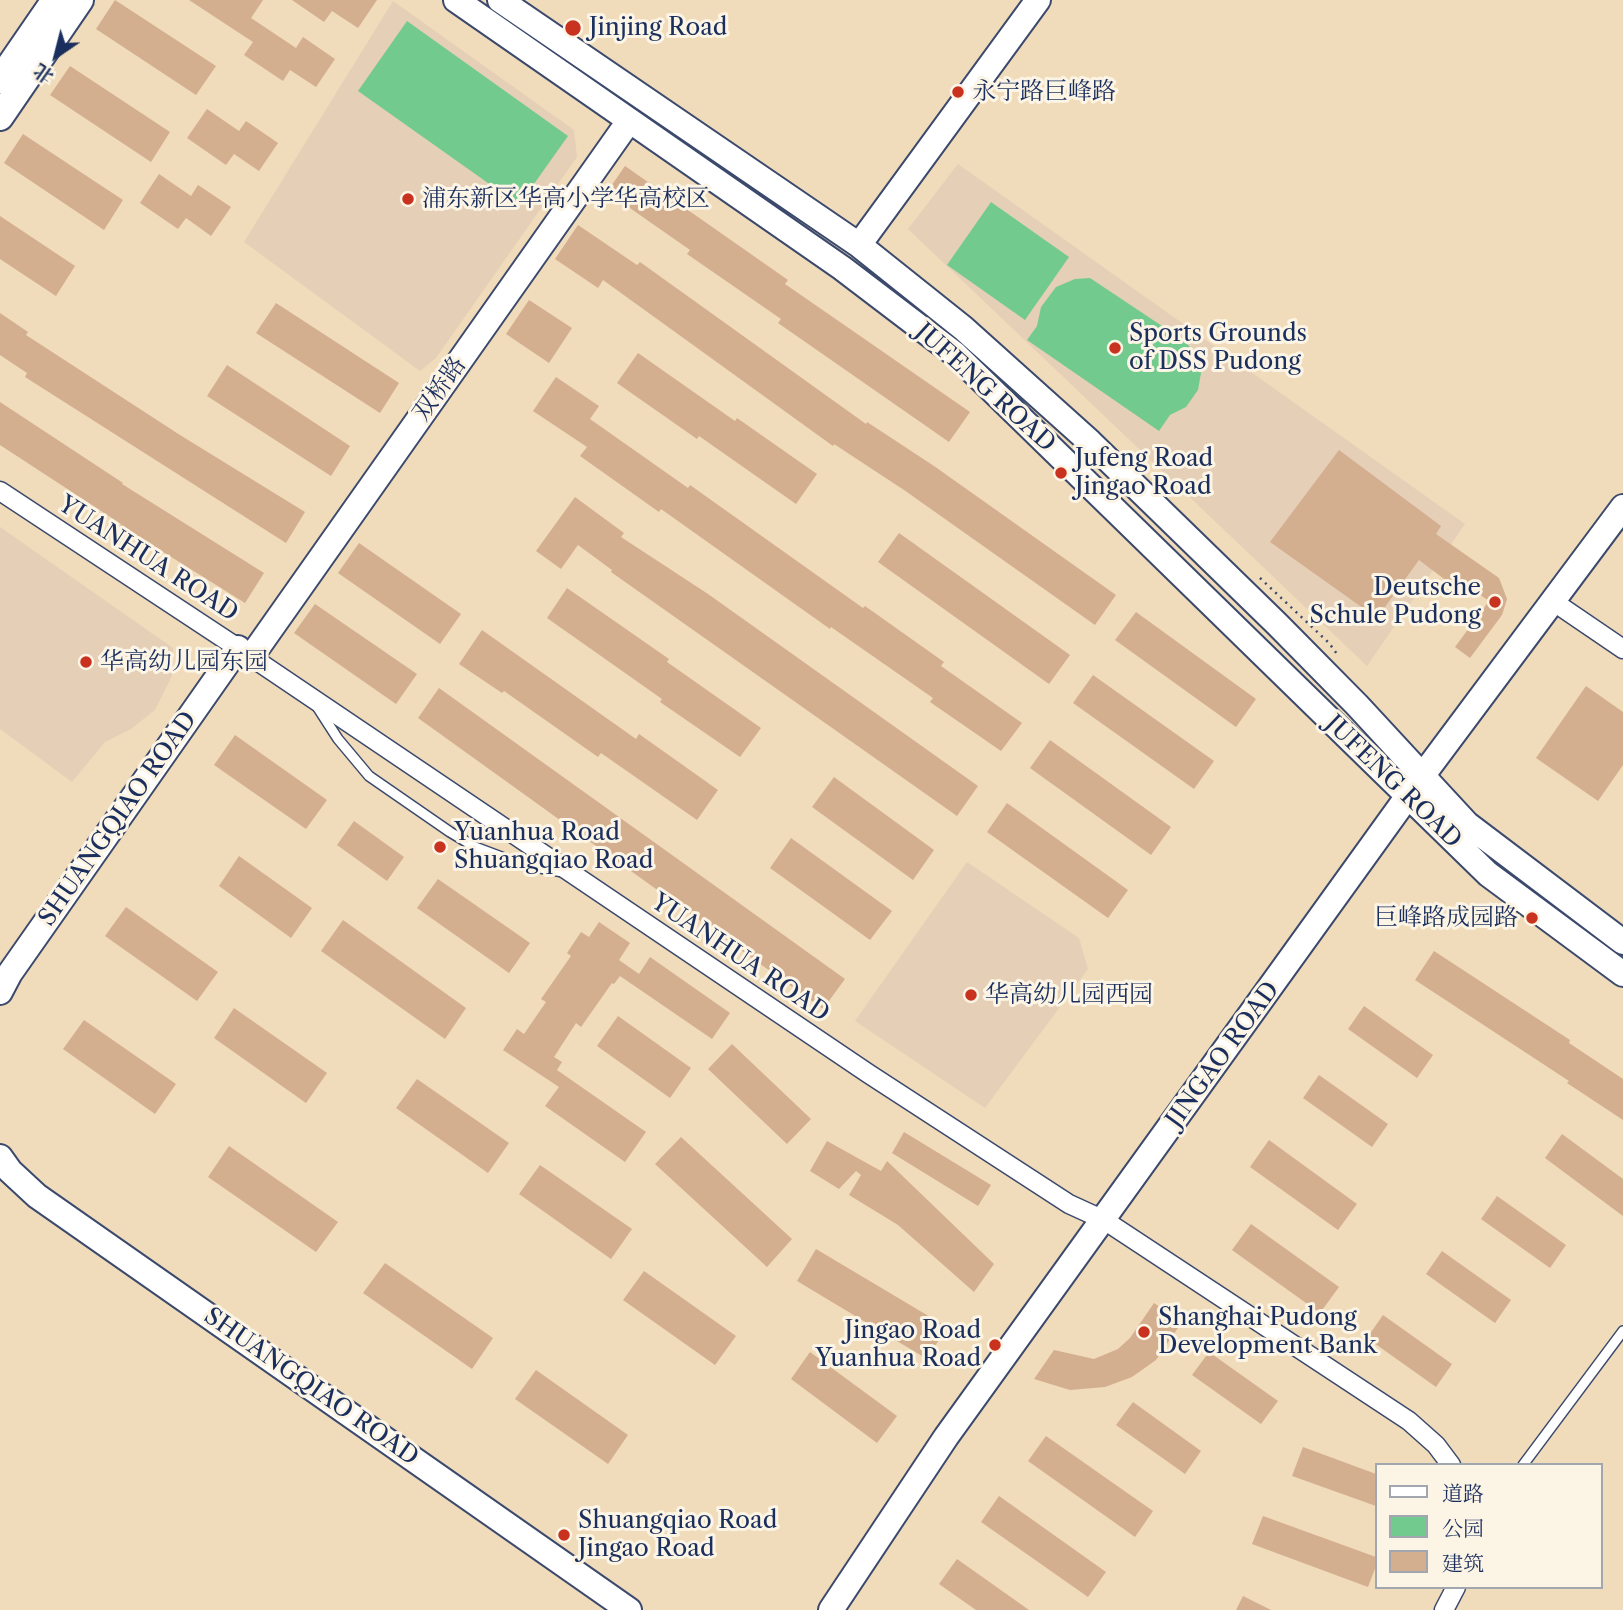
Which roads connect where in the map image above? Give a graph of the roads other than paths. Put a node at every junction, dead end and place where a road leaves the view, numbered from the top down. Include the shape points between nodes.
1 (55, 0) edge
2 (80, 0) edge
3 (456, 0) edge
4 (500, 0) edge
5 (1038, 0) edge
6 (0, 80) edge
7 (0, 117) edge
8 (629, 121) junction
9 (859, 245) junction
10 (842, 268) junction
11 (0, 491) edge
12 (1623, 507) edge
13 (1554, 602) junction
14 (1623, 649) edge
15 (245, 652) junction
16 (312, 698) junction
17 (1423, 775) junction
18 (1408, 797) junction
19 (572, 874) junction
20 (1623, 942) edge
21 (1623, 974) edge
22 (0, 992) edge
23 (0, 1157) edge
24 (1104, 1220) junction
25 (1623, 1331) edge
26 (1450, 1463) edge
27 (1524, 1463) edge
28 (1455, 1589) edge
29 (629, 1610) edge
30 (831, 1610) edge
31 (1444, 1610) edge

1 - 6 main road
2 - 7 main road
3 - 8 main road, JUFENG ROAD
4 - 9 main road, JUFENG ROAD
5 - 9 main road
8 - 10 main road, JUFENG ROAD
8 - 15 main road, 双桥路
9 - 10 street
9 - 17 main road, JUFENG ROAD via 963,328 1090,442 1277,624
10 - 18 main road, JUFENG ROAD via 955,354
11 - 15 street, YUANHUA ROAD
12 - 13 main road, JINGAO ROAD
13 - 14 street
13 - 17 main road, JINGAO ROAD
15 - 16 street, YUANHUA ROAD
15 - 22 main road, SHUANGQIAO ROAD
16 - 19 street, YUANHUA ROAD
16 - 19 lane via 369,776 450,832 475,848 523,865
17 - 18 main road, JINGAO ROAD
17 - 20 main road, JUFENG ROAD via 1467,824
18 - 21 main road, JUFENG ROAD via 1488,874
18 - 24 main road, JINGAO ROAD
19 - 24 street, YUANHUA ROAD via 869,1074 1069,1204
23 - 29 main road, SHUANGQIAO ROAD via 37,1196
24 - 26 street, YUANHUA ROAD via 1409,1421
24 - 30 main road, JINGAO ROAD via 946,1437
25 - 27 lane
28 - 31 street

